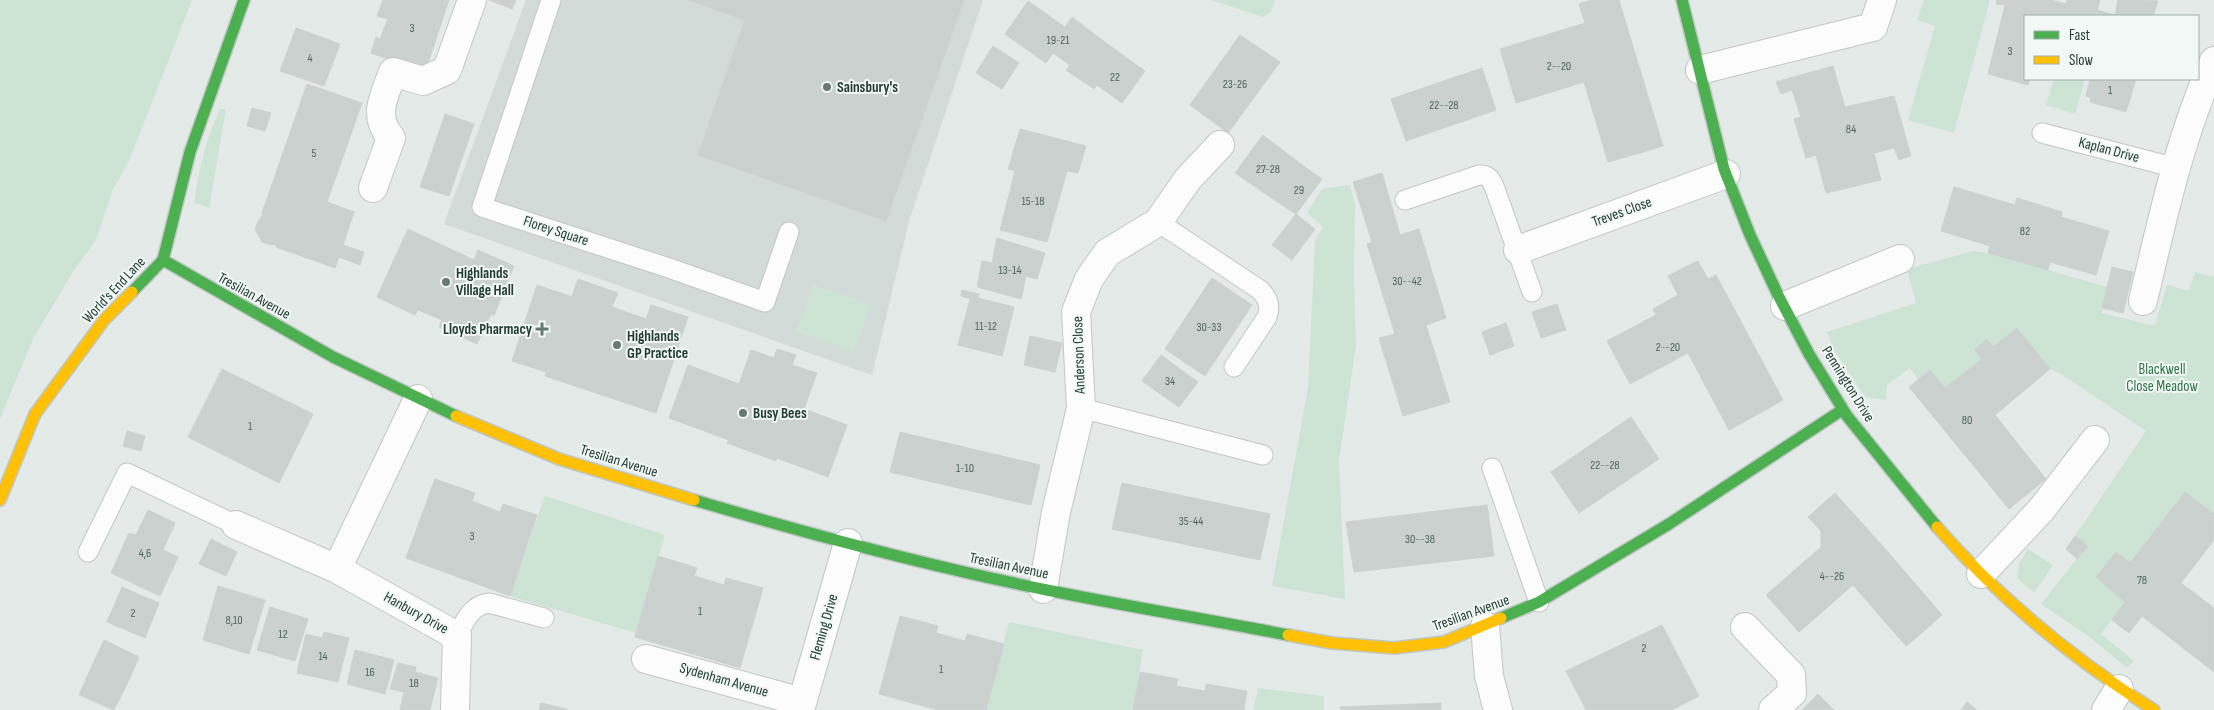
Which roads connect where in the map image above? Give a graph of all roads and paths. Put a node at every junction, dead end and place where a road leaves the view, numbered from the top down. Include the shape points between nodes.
1 (244, 0) edge
2 (472, 0) edge
3 (551, 0) edge
4 (1682, 0) edge
5 (1882, 0) edge
6 (2214, 61) edge
7 (1700, 70) junction
8 (2042, 133) dead end
9 (1220, 145) dead end
10 (2176, 168) junction
11 (1726, 174) junction
12 (374, 188) dead end
13 (1404, 200) dead end
14 (1158, 222) junction
15 (789, 232) dead end
16 (1518, 250) junction
17 (163, 260) junction
18 (1900, 260) dead end
19 (1532, 292) dead end
20 (2143, 301) dead end
21 (1785, 306) junction
22 (1234, 367) dead end
23 (418, 399) junction
24 (1081, 408) junction
25 (1842, 410) junction
26 (2096, 440) dead end
27 (1263, 455) dead end
28 (1492, 468) dead end
29 (0, 500) edge
30 (236, 525) joint
31 (848, 543) junction
32 (88, 552) dead end
33 (337, 569) junction
34 (1981, 574) junction
35 (1043, 589) junction
36 (1539, 602) junction
37 (544, 618) dead end
38 (1485, 626) junction
39 (1745, 627) dead end
40 (457, 636) junction
41 (646, 658) dead end
42 (2112, 700) edge
43 (801, 706) edge
44 (455, 710) edge
45 (1498, 710) edge
46 (1773, 710) edge
47 (2154, 710) edge

1 - 17 street, World's End Lane via 190,152
2 - 12 street via 447,70 423,81 393,72 379,112 391,138
3 - 15 lane, Florey Square via 482,207 765,302
4 - 7 street, Pennington Drive
5 - 7 street via 1873,27
6 - 10 street via 2197,100
7 - 11 street, Pennington Drive
8 - 10 lane, Kaplan Drive
9 - 14 street, Anderson Close via 1188,180
10 - 20 street
11 - 16 street, Treves Close
11 - 21 street, Pennington Drive
13 - 16 lane via 1486,175 1493,183
14 - 22 lane via 1260,290 1267,299 1269,312
14 - 24 street, Anderson Close via 1107,253 1089,279 1076,312
16 - 19 lane
17 - 23 street, Tresilian Avenue via 333,358
17 - 29 street, World's End Lane via 104,320 36,414
18 - 21 street
21 - 25 street, Pennington Drive
23 - 31 street, Tresilian Avenue via 559,459
23 - 33 street
24 - 27 lane
24 - 35 street, Anderson Close via 1056,512
25 - 34 street, Pennington Drive via 1918,506
25 - 36 street, Tresilian Avenue via 1669,524
26 - 34 street via 2041,510
28 - 36 lane
30 - 32 lane via 127,474
30 - 33 street, Hanbury Drive
31 - 35 street, Tresilian Avenue
31 - 43 street, Fleming Drive
33 - 40 street, Hanbury Drive
34 - 42 street, Pennington Drive via 2081,662
35 - 38 street, Tresilian Avenue via 1332,643 1394,648 1444,642
36 - 38 street, Tresilian Avenue
37 - 40 lane via 483,603 469,615
38 - 45 street via 1489,676
39 - 46 street via 1791,675 1792,693
40 - 44 street, Hanbury Drive
41 - 43 street, Sydenham Avenue
42 - 47 street, Pennington Drive

